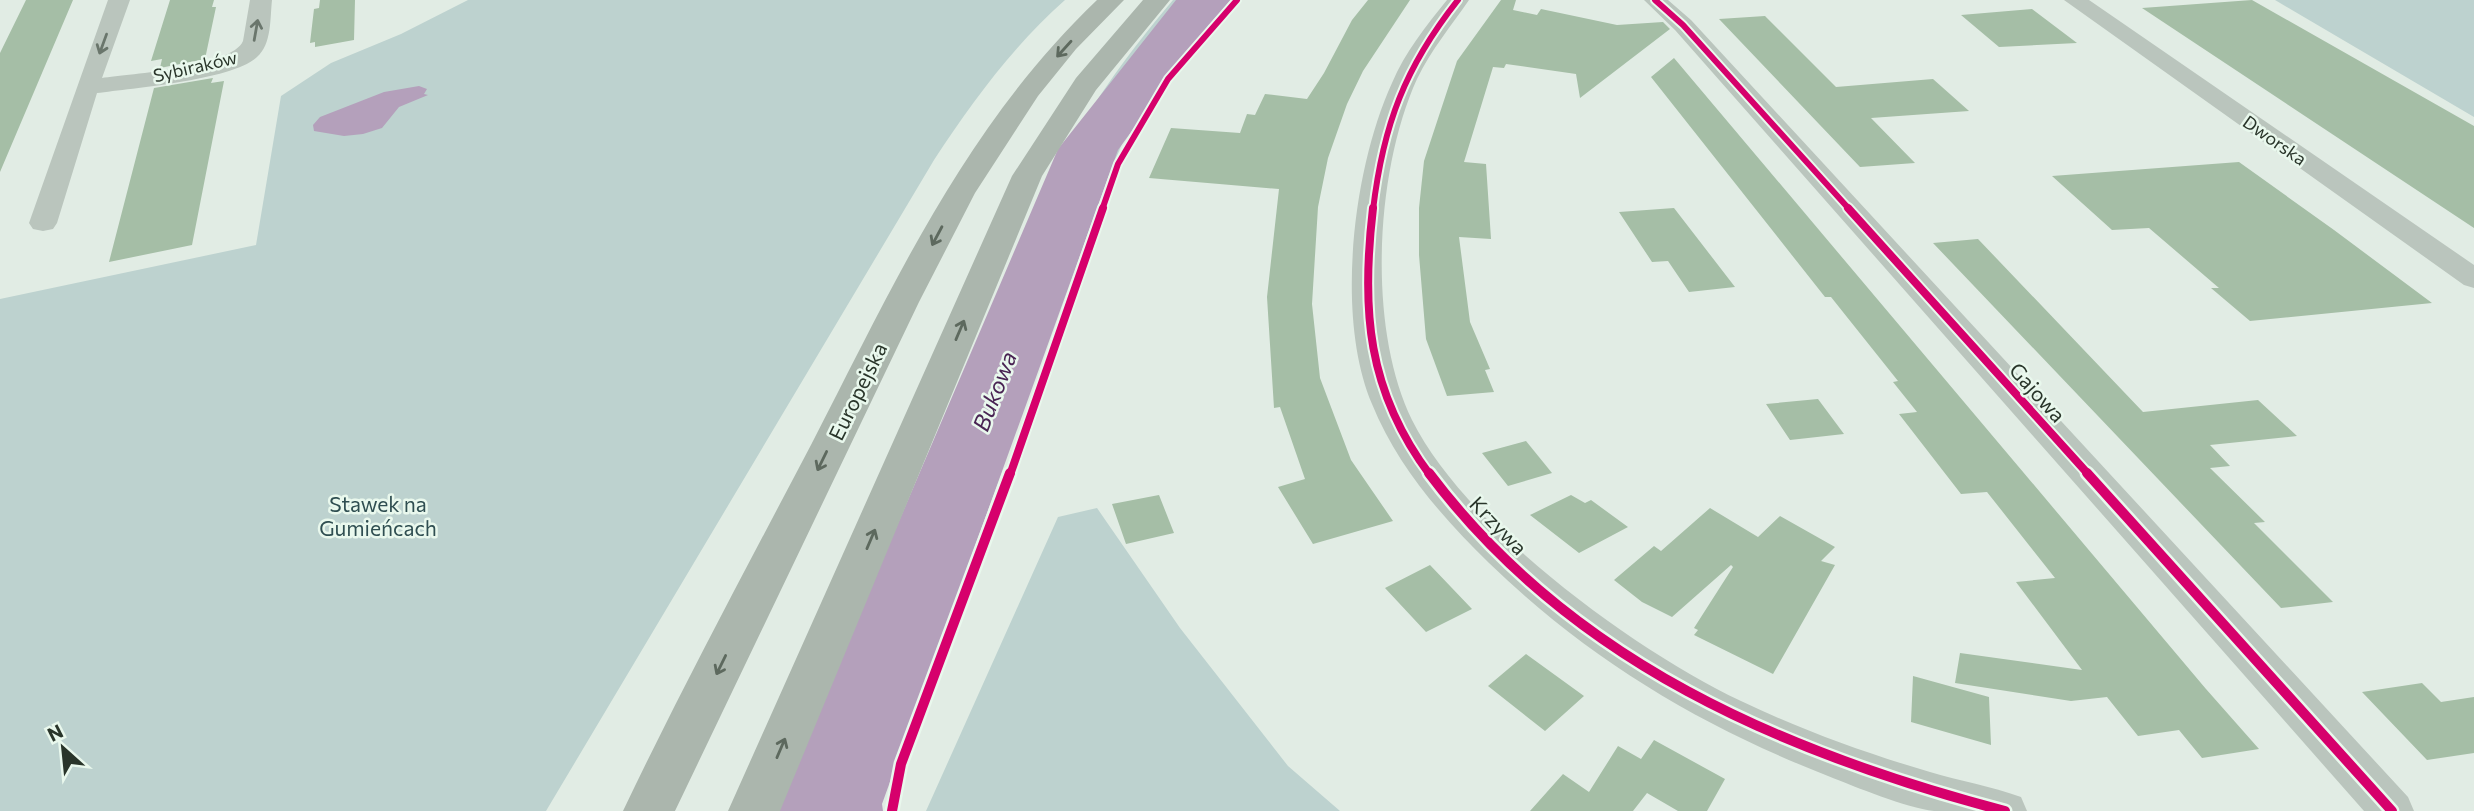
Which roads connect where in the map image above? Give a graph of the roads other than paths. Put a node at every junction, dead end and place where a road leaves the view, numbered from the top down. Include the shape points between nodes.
1 (119, 0) edge
2 (261, 0) edge
3 (1111, 0) edge
4 (1157, 0) edge
5 (1458, 0) edge
6 (1655, 0) edge
7 (2076, 0) edge
8 (87, 87) junction
9 (43, 223) dead end
10 (2474, 279) edge
11 (649, 811) edge
12 (754, 811) edge
13 (2005, 811) edge
14 (2392, 811) edge

1 -> 8 street
8 -> 2 street, Sybiraków via 241,57 254,46
3 -> 11 main road, Europejska via 1038,78 978,161 899,306
12 -> 4 main road via 1027,176 1091,75
5 - 13 street, Krzywa via 1397,92 1378,156 1370,231 1367,310 1371,344 1387,401 1415,453 1442,490 1503,556 1577,621 1641,666 1734,719 1795,747 1881,778
6 - 14 street, Gajowa via 1683,24
7 - 10 street, Dworska
8 - 9 street

